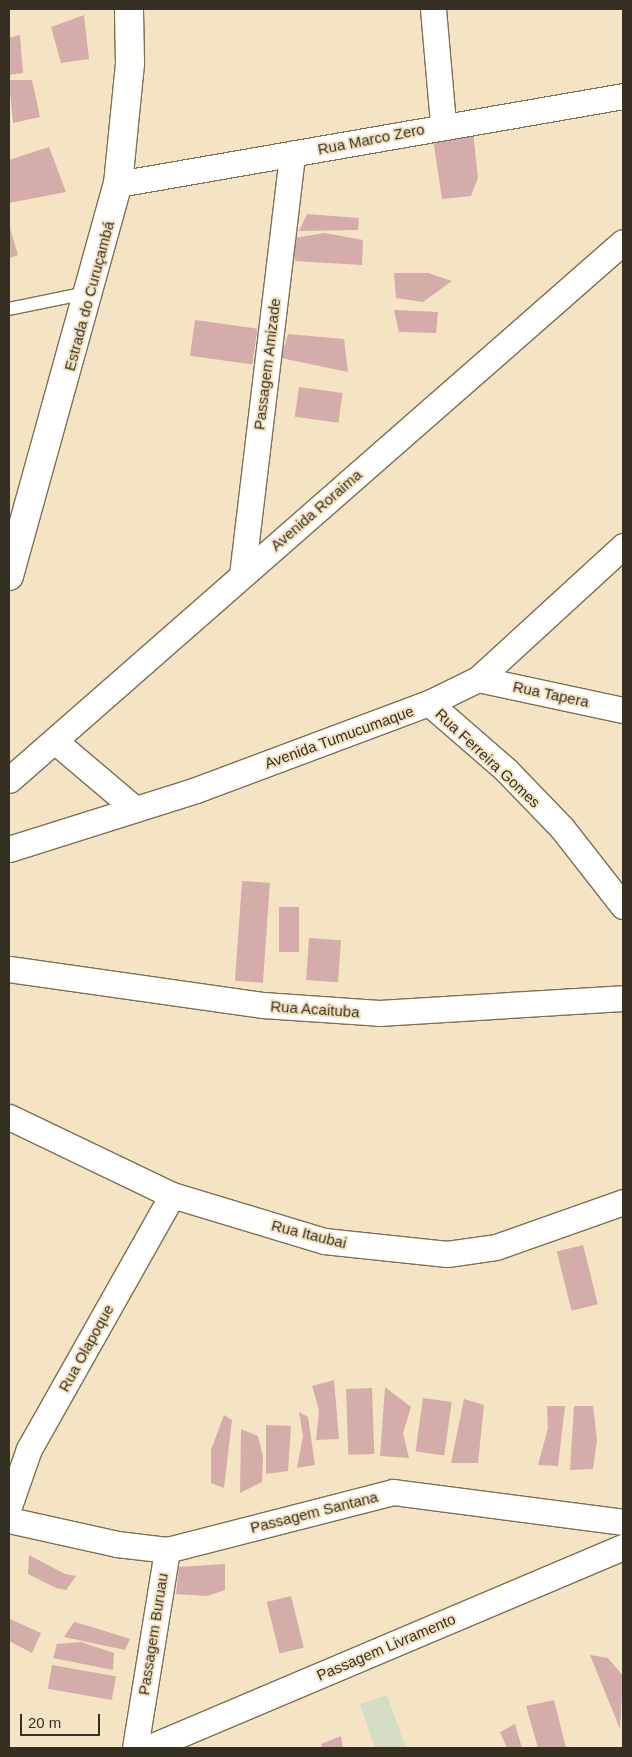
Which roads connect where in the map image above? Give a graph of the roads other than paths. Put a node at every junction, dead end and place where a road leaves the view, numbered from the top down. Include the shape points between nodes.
1 (129, 9) edge
2 (434, 9) edge
3 (623, 96) edge
4 (442, 124) junction
5 (292, 154) junction
6 (118, 184) junction
7 (623, 242) edge
8 (88, 293) junction
9 (9, 309) edge
10 (12, 541) edge
11 (623, 546) edge
12 (242, 575) junction
13 (9, 576) edge
14 (478, 679) junction
15 (429, 703) junction
16 (623, 710) edge
17 (56, 742) junction
18 (9, 780) edge
19 (135, 809) junction
20 (9, 848) edge
21 (623, 906) edge
22 (9, 969) edge
23 (623, 998) edge
24 (9, 1117) edge
25 (172, 1195) junction
26 (623, 1202) edge
27 (9, 1506) edge
28 (9, 1520) edge
29 (623, 1522) edge
30 (623, 1547) edge
31 (167, 1550) junction
32 (135, 1748) edge
33 (148, 1748) edge

1 - 6 street, Estrada do Curuçambá via 130,63
2 - 4 street
3 - 4 street, Rua Marco Zero
4 - 5 street, Rua Marco Zero
5 - 6 street, Rua Marco Zero
5 - 12 street, Passagem Amizade
6 - 8 street, Estrada do Curuçambá
7 - 12 street, Avenida Roraima
8 - 9 lane
8 - 10 street, Estrada do Curuçambá via 70,370
10 - 13 street, Estrada do Curuçambá
11 - 14 street, Avenida Tumucumaque
12 - 17 street, Avenida Roraima
14 - 15 street, Avenida Tumucumaque
14 - 16 street, Rua Tapera
15 - 19 street, Avenida Tumucumaque
15 - 21 street, Rua Ferreira Gomes via 506,770 562,828
17 - 18 street, Avenida Roraima
17 - 19 street
19 - 20 street, Avenida Tumucumaque
22 - 23 street, Rua Acaituba via 263,1006 379,1013
24 - 25 street, Rua Itaubai
25 - 26 street, Rua Itaubai via 324,1241 447,1254 496,1247
25 - 27 street, Rua Olapoque via 29,1449
28 - 31 street, Passagem Santana via 117,1544
29 - 31 street, Passagem Santana via 393,1492
30 - 33 street, Passagem Livramento
31 - 32 street, Passagem Buruau

